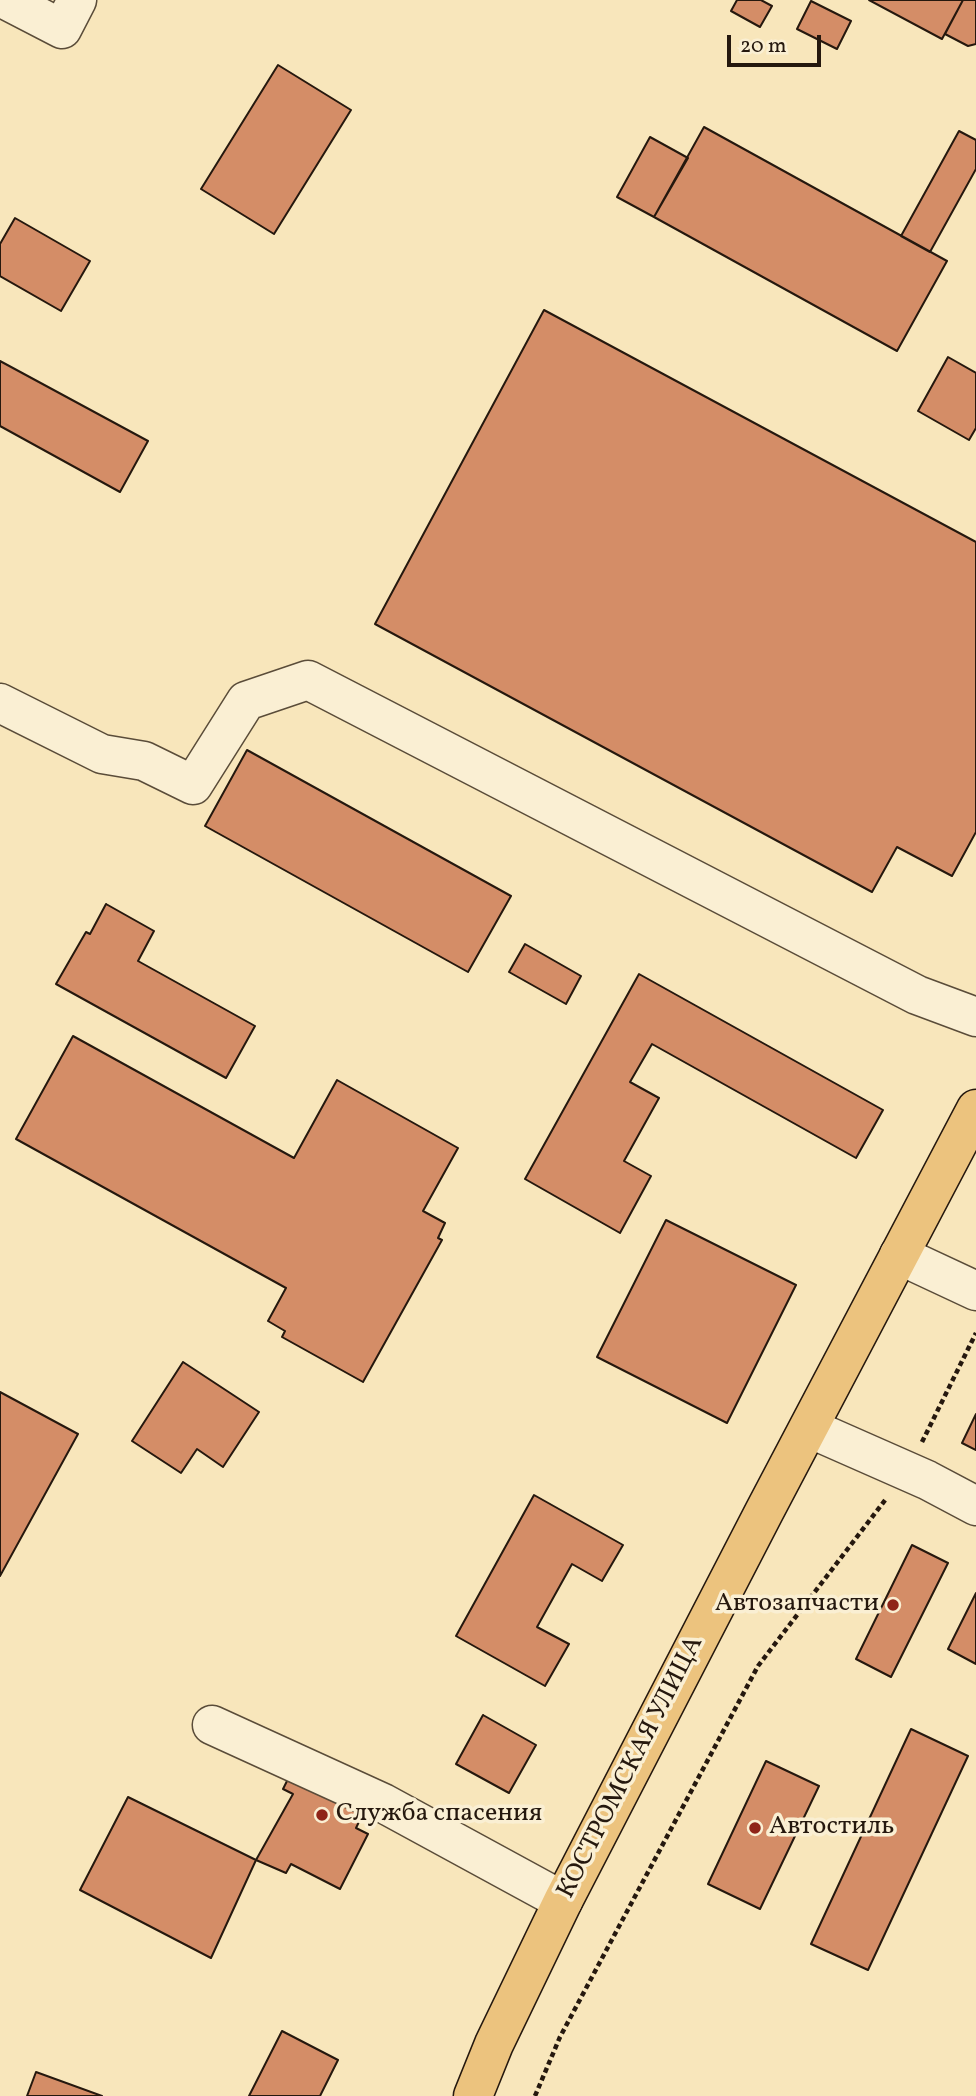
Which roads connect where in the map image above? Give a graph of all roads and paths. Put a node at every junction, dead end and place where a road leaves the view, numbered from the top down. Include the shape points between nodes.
1 (6, 0) edge
2 (77, 0) edge
3 (0, 703) edge
4 (976, 1017) edge
5 (976, 1110) edge
6 (899, 1255) junction
7 (976, 1291) edge
8 (976, 1333) edge
9 (809, 1428) junction
10 (907, 1472) junction
11 (976, 1506) edge
12 (212, 1725) dead end
13 (564, 1901) junction
14 (473, 2096) edge
15 (535, 2096) edge

1 - 2 street via 62,29
3 - 4 street via 102,754 144,761 194,785 246,701 308,680 917,996
5 - 6 main road, КОСТРОМСКАЯ УЛИЦА
6 - 7 street
6 - 9 main road, КОСТРОМСКАЯ УЛИЦА
8 - 10 path
9 - 10 street
9 - 13 main road, КОСТРОМСКАЯ УЛИЦА
10 - 11 street
10 - 15 path via 758,1666 560,2037
12 - 13 street via 383,1803
13 - 14 main road, КОСТРОМСКАЯ УЛИЦА

